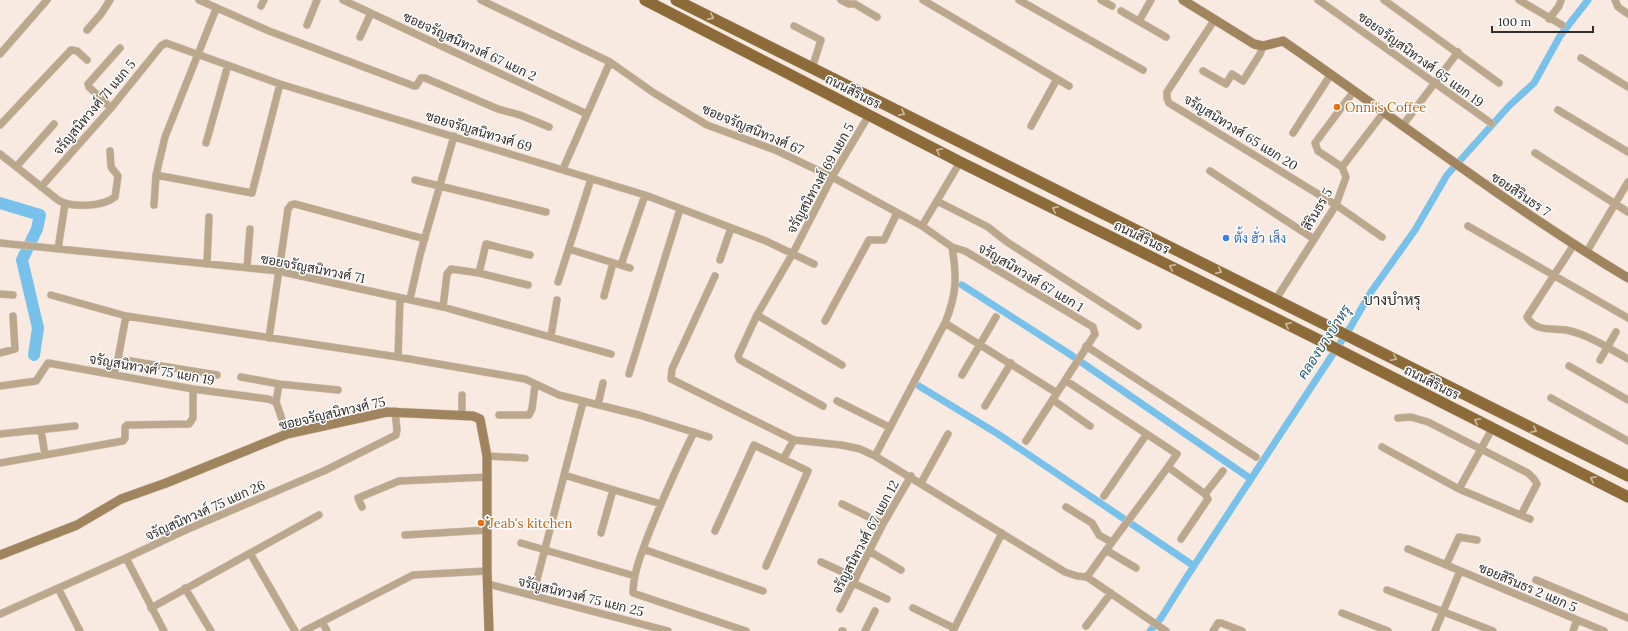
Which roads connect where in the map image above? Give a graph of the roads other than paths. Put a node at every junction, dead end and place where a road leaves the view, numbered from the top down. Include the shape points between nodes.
1 (47, 0) edge
2 (110, 0) edge
3 (199, 0) edge
4 (318, 0) edge
5 (343, 0) edge
6 (481, 0) edge
7 (644, 0) edge
8 (676, 0) edge
9 (841, 0) edge
10 (923, 0) edge
11 (1019, 0) edge
12 (1101, 0) edge
13 (1152, 0) edge
14 (1183, 0) edge
15 (1318, 0) edge
16 (1384, 0) edge
17 (1519, 0) edge
18 (1560, 0) edge
19 (1615, 0) edge
20 (856, 2) edge
21 (1112, 6) dead end
22 (216, 9) junction
23 (1121, 11) dead end
24 (371, 13) junction
25 (1628, 14) edge
26 (878, 17) dead end
27 (1215, 19) junction
28 (1549, 19) junction
29 (1139, 21) junction
30 (307, 25) dead end
31 (1562, 25) dead end
32 (794, 26) dead end
33 (87, 30) dead end
34 (360, 37) dead end
35 (1166, 37) dead end
36 (164, 43) joint
37 (1263, 46) junction
38 (120, 48) dead end
39 (1458, 52) junction
40 (0, 54) edge
41 (198, 54) junction
42 (1581, 58) dead end
43 (87, 60) dead end
44 (610, 62) junction
45 (228, 65) junction
46 (812, 68) junction
47 (1143, 70) dead end
48 (1203, 71) dead end
49 (1331, 74) junction
50 (1057, 79) junction
51 (1499, 83) dead end
52 (280, 84) junction
53 (1435, 84) junction
54 (1069, 86) dead end
55 (1628, 87) edge
56 (1354, 91) junction
57 (111, 108) junction
58 (1558, 110) dead end
59 (1384, 112) junction
60 (587, 114) junction
61 (869, 115) junction
62 (1491, 123) dead end
63 (54, 124) dead end
64 (0, 125) edge
65 (1403, 125) junction
66 (1031, 126) dead end
67 (549, 127) dead end
68 (1293, 133) dead end
69 (454, 136) junction
70 (206, 143) dead end
71 (110, 151) dead end
72 (1628, 152) edge
73 (1535, 153) dead end
74 (0, 154) edge
75 (960, 162) junction
76 (16, 166) junction
77 (1342, 167) junction
78 (563, 169) junction
79 (1210, 171) dead end
80 (156, 175) junction
81 (832, 177) junction
82 (1030, 177) junction
83 (591, 179) junction
84 (415, 180) dead end
85 (1628, 182) edge
86 (1043, 183) junction
87 (41, 187) junction
88 (440, 187) junction
89 (1022, 192) junction
90 (645, 195) junction
91 (1033, 198) junction
92 (937, 201) junction
93 (65, 204) junction
94 (154, 204) dead end
95 (1615, 204) junction
96 (1336, 205) junction
97 (680, 209) junction
98 (546, 212) dead end
99 (1628, 212) edge
100 (898, 213) junction
101 (210, 217) dead end
102 (922, 226) junction
103 (1468, 226) dead end
104 (731, 228) junction
105 (250, 229) dead end
106 (1382, 236) dead end
107 (425, 239) junction
108 (1314, 239) junction
109 (0, 243) edge
110 (1573, 246) junction
111 (952, 247) junction
112 (58, 249) junction
113 (569, 249) junction
114 (793, 253) junction
115 (1586, 253) junction
116 (530, 255) dead end
117 (720, 260) dead end
118 (613, 263) junction
119 (207, 264) junction
120 (814, 264) dead end
121 (621, 266) junction
122 (247, 267) junction
123 (630, 268) dead end
124 (278, 271) junction
125 (479, 273) junction
126 (1554, 274) junction
127 (715, 276) dead end
128 (1628, 278) edge
129 (558, 282) dead end
130 (528, 285) dead end
131 (0, 294) edge
132 (13, 295) dead end
133 (51, 295) dead end
134 (604, 296) dead end
135 (400, 298) junction
136 (410, 299) junction
137 (1276, 299) junction
138 (557, 300) dead end
139 (443, 307) junction
140 (12, 316) dead end
141 (126, 316) junction
142 (757, 316) junction
143 (996, 317) dead end
144 (1628, 318) edge
145 (825, 321) dead end
146 (945, 323) junction
147 (1138, 326) dead end
148 (1616, 332) dead end
149 (551, 336) junction
150 (269, 338) junction
151 (980, 344) junction
152 (1086, 346) junction
153 (1607, 348) junction
154 (0, 353) edge
155 (612, 354) dead end
156 (398, 357) junction
157 (118, 359) junction
158 (1628, 359) edge
159 (1600, 360) dead end
160 (1011, 363) junction
161 (842, 365) dead end
162 (1569, 366) dead end
163 (629, 374) dead end
164 (114, 375) junction
165 (217, 375) dead end
166 (962, 375) dead end
167 (242, 377) dead end
168 (1065, 380) junction
169 (603, 383) dead end
170 (279, 384) junction
171 (535, 385) junction
172 (0, 386) edge
173 (194, 389) junction
174 (338, 390) dead end
175 (462, 395) dead end
176 (1055, 397) junction
177 (1551, 398) dead end
178 (1628, 400) edge
179 (837, 401) dead end
180 (276, 402) junction
181 (583, 402) junction
182 (598, 405) junction
183 (823, 406) dead end
184 (985, 406) dead end
185 (395, 411) junction
186 (462, 415) junction
187 (499, 415) dead end
188 (1398, 418) dead end
189 (75, 426) dead end
190 (1090, 426) dead end
191 (889, 427) junction
192 (1492, 429) junction
193 (41, 430) junction
194 (694, 432) junction
195 (0, 434) edge
196 (287, 434) junction
197 (948, 434) dead end
198 (1146, 435) junction
199 (709, 437) dead end
200 (794, 440) junction
201 (1026, 441) dead end
202 (1628, 441) edge
203 (1382, 447) dead end
204 (1481, 450) junction
205 (45, 456) junction
206 (487, 456) junction
207 (874, 456) junction
208 (1256, 457) dead end
209 (525, 458) dead end
210 (783, 459) junction
211 (0, 463) edge
212 (1168, 467) junction
213 (1223, 471) dead end
214 (564, 474) junction
215 (911, 476) junction
216 (1628, 476) edge
217 (488, 477) junction
218 (921, 483) junction
219 (1459, 489) junction
220 (613, 490) junction
221 (1205, 494) junction
222 (1104, 496) dead end
223 (1628, 497) edge
224 (661, 504) junction
225 (842, 504) dead end
226 (362, 507) dead end
227 (1066, 507) dead end
228 (319, 515) dead end
229 (1520, 515) junction
230 (1530, 519) dead end
231 (883, 524) junction
232 (487, 530) junction
233 (715, 531) dead end
234 (602, 533) dead end
235 (1002, 533) junction
236 (405, 535) dead end
237 (1181, 539) dead end
238 (1477, 540) dead end
239 (1111, 542) junction
240 (521, 543) dead end
241 (644, 549) junction
242 (1408, 549) dead end
243 (545, 550) junction
244 (1106, 550) junction
245 (869, 551) junction
246 (250, 553) junction
247 (0, 555) edge
248 (126, 558) junction
249 (821, 562) dead end
250 (1446, 565) junction
251 (766, 566) dead end
252 (1136, 568) dead end
253 (901, 570) dead end
254 (487, 571) junction
255 (1460, 571) junction
256 (636, 576) junction
257 (1087, 577) junction
258 (1536, 580) dead end
259 (855, 581) junction
260 (488, 584) junction
261 (58, 588) junction
262 (185, 588) junction
263 (1388, 590) dead end
264 (764, 592) dead end
265 (1111, 593) junction
266 (533, 596) junction
267 (887, 599) dead end
268 (151, 608) junction
269 (913, 608) dead end
270 (840, 609) dead end
271 (875, 611) dead end
272 (1443, 611) junction
273 (1342, 613) dead end
274 (0, 614) edge
275 (1628, 618) edge
276 (1577, 620) junction
277 (322, 622) junction
278 (1086, 626) dead end
279 (656, 629) edge
280 (1163, 629) edge
281 (953, 630) edge
282 (80, 631) edge
283 (164, 631) edge
284 (211, 631) edge
285 (295, 631) edge
286 (304, 631) edge
287 (327, 631) edge
288 (489, 631) edge
289 (668, 631) edge
290 (746, 631) edge
291 (865, 631) edge
292 (1213, 631) edge
293 (1242, 631) edge
294 (1388, 631) edge
295 (1435, 631) edge
296 (1493, 631) edge
297 (1573, 631) edge
298 (1604, 631) edge

1 - 40 street
2 - 33 street
3 - 22 street
4 - 30 street
5 - 24 street, ซอยจรัญสนิทวงศ์ 67 แยก 2
6 - 44 street, ซอยจรัญสนิทวงศ์ 67
7 - 61 main road, ถนนสิรินธร
8 -> 46 main road, ถนนสิรินธร
9 - 20 street via 849,4
10 - 50 street
11 - 47 street
12 - 21 street
13 - 29 street
14 - 27 street
15 - 53 street, ซอยจรัญสนิทวงศ์ 65 แยก 19
16 - 39 street
17 - 28 street
18 - 28 street via 1559,6
19 - 25 street via 1618,7
20 - 26 street
22 - 41 street
22 - 67 street via 414,86 424,78
23 - 29 street
24 - 34 street
24 - 60 street, ซอยจรัญสนิทวงศ์ 67 แยก 2
27 - 37 street via 1254,44
27 - 96 street, จรัญสนิทวงศ์ 65 แยก 20 via 1167,92 1166,98 1170,103
28 - 31 street
29 - 35 street
32 - 46 street via 821,40
36 - 41 street, ซอยจรัญสนิทวงศ์ 69
36 - 57 street, จรัญสนิทวงศ์ 71 แยก 5
37 - 48 street via 1243,81 1232,74 1226,84
37 - 49 street, ซอยสิรินธร 7 via 1282,41
38 - 57 street via 88,84
39 - 51 street
39 - 53 street
41 - 45 street, ซอยจรัญสนิทวงศ์ 69
41 - 80 street via 165,137
42 - 55 street
43 - 64 street via 77,50 71,50
44 - 60 street
44 - 81 street, ซอยจรัญสนิทวงศ์ 67 via 706,125 775,150
45 - 52 street, ซอยจรัญสนิทวงศ์ 69
45 - 70 street
46 -> 82 main road, ถนนสิรินธร
49 - 56 street, ซอยสิรินธร 7
49 - 68 street
50 - 54 street
50 - 66 street
52 - 69 street, ซอยจรัญสนิทวงศ์ 69
52 - 80 street via 252,193
53 - 62 street, ซอยจรัญสนิทวงศ์ 65 แยก 19
53 - 65 street
56 - 59 street, ซอยสิรินธร 7
56 - 77 street via 1316,144 1318,151
57 - 87 street, จรัญสนิทวงศ์ 71 แยก 5
58 - 72 street
59 - 65 street, ซอยสิรินธร 7
59 - 77 street
60 - 78 street
75 -> 61 main road, ถนนสิรินธร
61 - 81 street, จรัญสนิทวงศ์ 69 แยก 5
63 - 76 street
65 - 110 street, ซอยสิรินธร 7 via 1450,161
69 - 78 street, ซอยจรัญสนิทวงศ์ 69
69 - 88 street
71 - 93 street via 111,167 118,176 115,197 87,205
73 - 95 street
74 - 76 street
75 - 89 main road, ถนนสิรินธร
75 - 92 street
76 - 87 street
77 - 96 street, สิรินธร 5 via 1346,177
78 - 83 street, ซอยจรัญสนิทวงศ์ 69
79 - 108 street
80 - 94 street
81 - 100 street, ซอยจรัญสนิทวงศ์ 67
81 - 114 street, จรัญสนิทวงศ์ 69 แยก 5
82 - 86 main road, ถนนสิรินธร
82 - 89 main road
83 - 90 street, ซอยจรัญสนิทวงศ์ 69
83 - 113 street
84 - 88 street
85 - 95 street
86 - 91 main road
86 -> 137 main road, ถนนสิรินธร
87 - 93 street
88 - 98 street
88 - 107 street
89 - 91 main road, ถนนสิรินธร
90 - 97 street, ซอยจรัญสนิทวงศ์ 69
90 - 121 street
192 -> 91 main road, ถนนสิรินธร
92 - 102 street
92 - 147 street via 988,227 1007,242
93 - 112 street
95 - 99 street
95 - 115 street
96 - 106 street, จรัญสนิทวงศ์ 65 แยก 20
96 - 108 street, สิรินธร 5
97 - 104 street, ซอยจรัญสนิทวงศ์ 69
97 - 163 street
100 - 102 street, ซอยจรัญสนิทวงศ์ 67
100 - 145 street via 884,240 869,240
101 - 119 street
102 - 111 street, ซอยจรัญสนิทวงศ์ 67
103 - 126 street
104 - 114 street, ซอยจรัญสนิทวงศ์ 69
104 - 117 street
105 - 122 street
107 - 124 street via 291,205
107 - 136 street
108 - 137 street, สิรินธร 5
109 - 112 street, ซอยจรัญสนิทวงศ์ 71
110 - 115 street, ซอยสิรินธร 7
110 - 126 street
111 - 146 street via 957,273 955,294
111 - 152 street, จรัญสนิทวงศ์ 67 แยก 1 via 965,252 1095,330
112 - 119 street, ซอยจรัญสนิทวงศ์ 71
113 - 118 street
113 - 129 street
114 - 120 street, ซอยจรัญสนิทวงศ์ 69
114 - 142 street, จรัญสนิทวงศ์ 69 แยก 5
115 - 128 street, ซอยสิรินธร 7
116 - 125 street via 486,244
118 - 121 street
118 - 134 street
119 - 122 street, ซอยจรัญสนิทวงศ์ 71
121 - 123 street
122 - 124 street, ซอยจรัญสนิทวงศ์ 71
124 - 135 street, ซอยจรัญสนิทวงศ์ 71
124 - 150 street
125 - 130 street
125 - 139 street via 450,269
126 - 144 street
126 - 153 street via 1527,316 1530,322 1551,331 1572,332
127 - 200 street via 672,369 671,379
131 - 132 street
133 - 141 street
135 - 136 street, ซอยจรัญสนิทวงศ์ 71
135 - 156 street
136 - 139 street, ซอยจรัญสนิทวงศ์ 71
137 -> 216 main road, ถนนสิรินธร
138 - 149 street
139 - 149 street, ซอยจรัญสนิทวงศ์ 71
140 - 154 street via 15,349
141 - 150 street
141 - 157 street
142 - 161 street
142 - 183 street, จรัญสนิทวงศ์ 69 แยก 5 via 738,356 740,360
143 - 151 street
146 - 151 street
146 - 191 street
148 - 153 street
149 - 155 street, ซอยจรัญสนิทวงศ์ 71
150 - 156 street
151 - 160 street
151 - 166 street
152 - 168 street
152 - 208 street
153 - 158 street
153 - 159 street
156 - 171 street via 525,379
157 - 164 street
157 - 165 street
160 - 176 street
160 - 184 street
162 - 178 street
164 - 172 street, จรัญสนิทวงศ์ 75 แยก 19 via 48,363 36,381
164 - 173 street, จรัญสนิทวงศ์ 75 แยก 19
167 - 170 street
168 - 176 street
168 - 198 street
169 - 182 street
170 - 174 street
170 - 180 street
171 - 181 street
171 - 187 street via 529,414
173 - 180 street, จรัญสนิทวงศ์ 75 แยก 19
173 - 205 street via 193,421 189,424 127,425 123,441
175 - 186 street
176 - 190 street
176 - 201 street
177 - 202 street
179 - 191 street
180 - 196 street
181 - 182 street
181 - 214 street
182 - 194 street
185 - 186 street, ซอยจรัญสนิทวงศ์ 75
185 - 196 street, ซอยจรัญสนิทวงศ์ 75
185 - 248 street, จรัญสนิทวงศ์ 75 แยก 26 via 396,436 326,470
186 - 206 street, ซอยจรัญสนิทวงศ์ 75 via 476,416 480,419
188 - 204 street via 1419,418
189 - 193 street
191 - 207 street
192 - 204 street
223 -> 192 main road, ถนนสิรินธร
193 - 195 street
193 - 205 street
194 - 199 street
194 - 224 street
196 - 247 street, ซอยจรัญสนิทวงศ์ 75 via 121,499 77,525
197 - 218 street
198 - 212 street via 1176,454
198 - 222 street
200 - 207 street via 841,445 860,449
200 - 210 street
203 - 219 street
204 - 219 street
204 - 229 street via 1528,473 1537,484
205 - 211 street
206 - 209 street
206 - 217 street, ซอยจรัญสนิทวงศ์ 75
207 - 215 street
210 - 233 street via 753,446
210 - 251 street via 808,473
212 - 221 street
212 - 239 street
213 - 221 street
214 - 220 street
214 - 243 street
215 - 218 street
215 - 231 street, จรัญสนิทวงศ์ 67 แยก 12
217 - 226 street via 399,481 358,498
217 - 232 street, ซอยจรัญสนิทวงศ์ 75
218 - 235 street
219 - 229 street
220 - 224 street
220 - 234 street
221 - 237 street via 1207,502
224 - 241 street
225 - 231 street
227 - 239 street via 1092,524 1099,535
228 - 246 street
229 - 230 street
231 - 245 street, จรัญสนิทวงศ์ 67 แยก 12
232 - 236 street
232 - 254 street, ซอยจรัญสนิทวงศ์ 75
235 - 257 street via 1065,572
235 - 281 street
238 - 250 street via 1459,537
239 - 244 street
240 - 243 street
241 - 256 street
241 - 264 street
242 - 250 street, ซอยสิรินธร 2 แยก 5
243 - 256 street
243 - 266 street
244 - 252 street
244 - 257 street
245 - 253 street
245 - 259 street, จรัญสนิทวงศ์ 67 แยก 12
246 - 262 street
246 - 285 street
248 - 261 street, จรัญสนิทวงศ์ 75 แยก 26
248 - 268 street
249 - 259 street
250 - 255 street, ซอยสิรินธร 2 แยก 5
254 - 260 street, ซอยจรัญสนิทวงศ์ 75
254 - 277 street via 413,575
255 - 272 street
255 - 276 street, ซอยสิรินธร 2 แยก 5
256 - 290 street via 634,594
257 - 265 street
258 - 275 street
259 - 267 street
259 - 270 street, จรัญสนิทวงศ์ 67 แยก 12
260 - 266 street, จรัญสนิทวงศ์ 75 แยก 25
260 - 288 street, ซอยจรัญสนิทวงศ์ 75
261 - 274 street, จรัญสนิทวงศ์ 75 แยก 26
261 - 282 street
262 - 268 street
262 - 284 street
263 - 272 street
265 - 278 street
265 - 280 street
266 - 279 street, จรัญสนิทวงศ์ 75 แยก 25
268 - 283 street
269 - 281 street
271 - 291 street
272 - 295 street
272 - 296 street
273 - 294 street
276 - 297 street, ซอยสิรินธร 2 แยก 5
276 - 298 street
277 - 286 street
277 - 287 street
279 - 289 street, จรัญสนิทวงศ์ 75 แยก 25
292 - 293 street via 1218,623 1221,623

